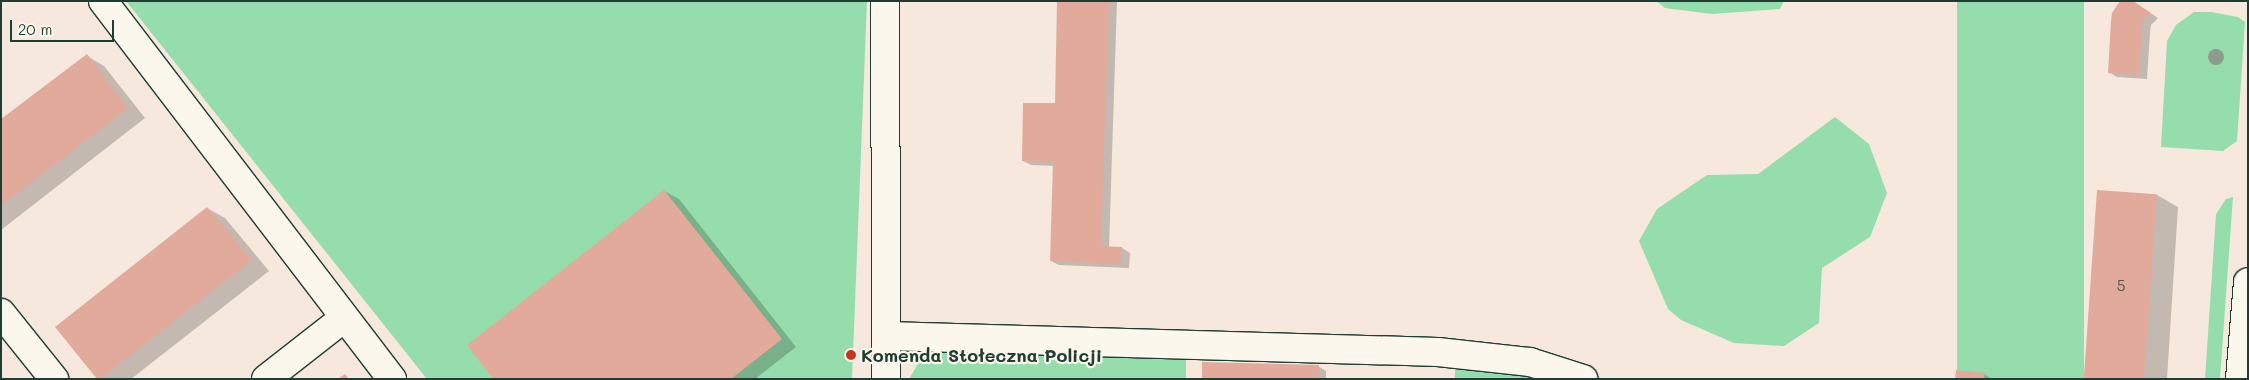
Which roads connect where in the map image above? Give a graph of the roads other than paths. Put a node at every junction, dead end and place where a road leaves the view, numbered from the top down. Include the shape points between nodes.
1 (103, 1) edge
2 (885, 1) edge
3 (2248, 282) edge
4 (1, 313) edge
5 (344, 318) junction
6 (887, 336) junction
7 (54, 379) edge
8 (266, 379) edge
9 (392, 379) edge
10 (886, 379) edge
11 (1583, 379) edge
12 (2240, 379) edge

1 - 5 street
2 - 6 street
3 - 12 street
4 - 7 street
5 - 8 street
5 - 9 street
6 - 10 street
6 - 11 street via 1438,352 1530,362

